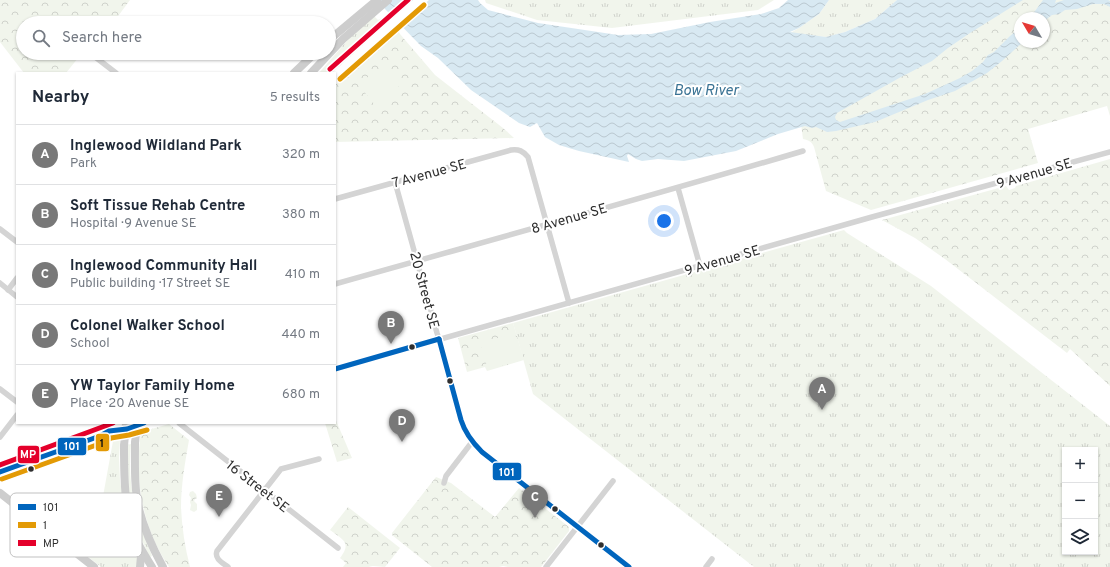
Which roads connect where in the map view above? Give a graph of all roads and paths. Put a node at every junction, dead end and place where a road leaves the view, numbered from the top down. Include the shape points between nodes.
1 (377, 0) edge
2 (388, 0) edge
3 (372, 9) junction
4 (336, 35) edge
5 (336, 46) edge
6 (99, 60) edge
7 (308, 60) edge
8 (323, 60) edge
9 (115, 72) edge
10 (295, 72) edge
11 (312, 72) edge
12 (803, 152) dead end
13 (1110, 152) edge
14 (395, 182) junction
15 (678, 188) junction
16 (336, 199) edge
17 (547, 224) junction
18 (0, 229) edge
19 (16, 241) edge
20 (417, 261) junction
21 (700, 266) junction
22 (16, 279) edge
23 (0, 283) edge
24 (336, 284) edge
25 (8, 290) junction
26 (16, 295) edge
27 (569, 303) junction
28 (440, 339) junction
29 (336, 369) edge
30 (0, 388) edge
31 (16, 401) edge
32 (16, 416) edge
33 (141, 424) edge
34 (180, 424) edge
35 (119, 429) edge
36 (100, 436) tunnel mouth
37 (0, 437) edge
38 (472, 442) junction
39 (319, 459) dead end
40 (0, 472) edge
41 (613, 481) dead end
42 (444, 483) dead end
43 (264, 490) junction
44 (0, 493) edge
45 (125, 493) edge
46 (136, 493) edge
47 (10, 501) edge
48 (142, 517) edge
49 (578, 526) junction
50 (338, 548) dead end
51 (142, 550) edge
52 (81, 557) edge
53 (141, 557) edge
54 (712, 558) dead end
55 (162, 564) edge
56 (94, 567) edge
57 (140, 567) edge
58 (152, 567) edge
59 (228, 567) edge
60 (546, 567) edge
61 (629, 567) edge
62 (706, 567) edge

1 - 3 main road
2 - 3 main road
3 - 4 main road
3 - 5 main road
6 - 9 street
7 - 10 main road
8 - 11 main road
12 - 15 street, 8 Avenue SE
13 - 21 street, 9 Avenue SE
14 - 16 street, 7 Avenue SE
14 - 17 street, 7 Avenue SE via 517,150 528,156
14 - 20 street, 20 Street SE
15 - 17 street, 8 Avenue SE
15 - 21 street
17 - 20 street, 8 Avenue SE
17 - 27 street
18 - 19 street
20 - 24 street, 8 Avenue SE
20 - 28 street, 20 Street SE
21 - 27 street, 9 Avenue SE
22 - 25 street
23 - 25 street
25 - 26 street
27 - 28 street, 9 Avenue SE
28 - 29 street, 9 Avenue SE
28 - 38 street, 20 Street SE via 461,420
30 - 31 street
32 - 37 street
33 - 46 main road, bridge via 135,443
34 - 43 street, 16 Street SE
35 - 45 main road, bridge via 124,446
36 - 40 main road
38 - 42 street via 446,476
38 - 49 street
39 - 43 street via 281,469
41 - 49 street
43 - 50 street, 16 Street SE
43 - 59 street via 217,551 218,559
44 - 47 main road
48 - 55 main road, bridge
49 - 60 street
49 - 61 street
51 - 58 main road
52 - 56 main road
53 - 57 main road
54 - 62 street
55 - 58 main road

